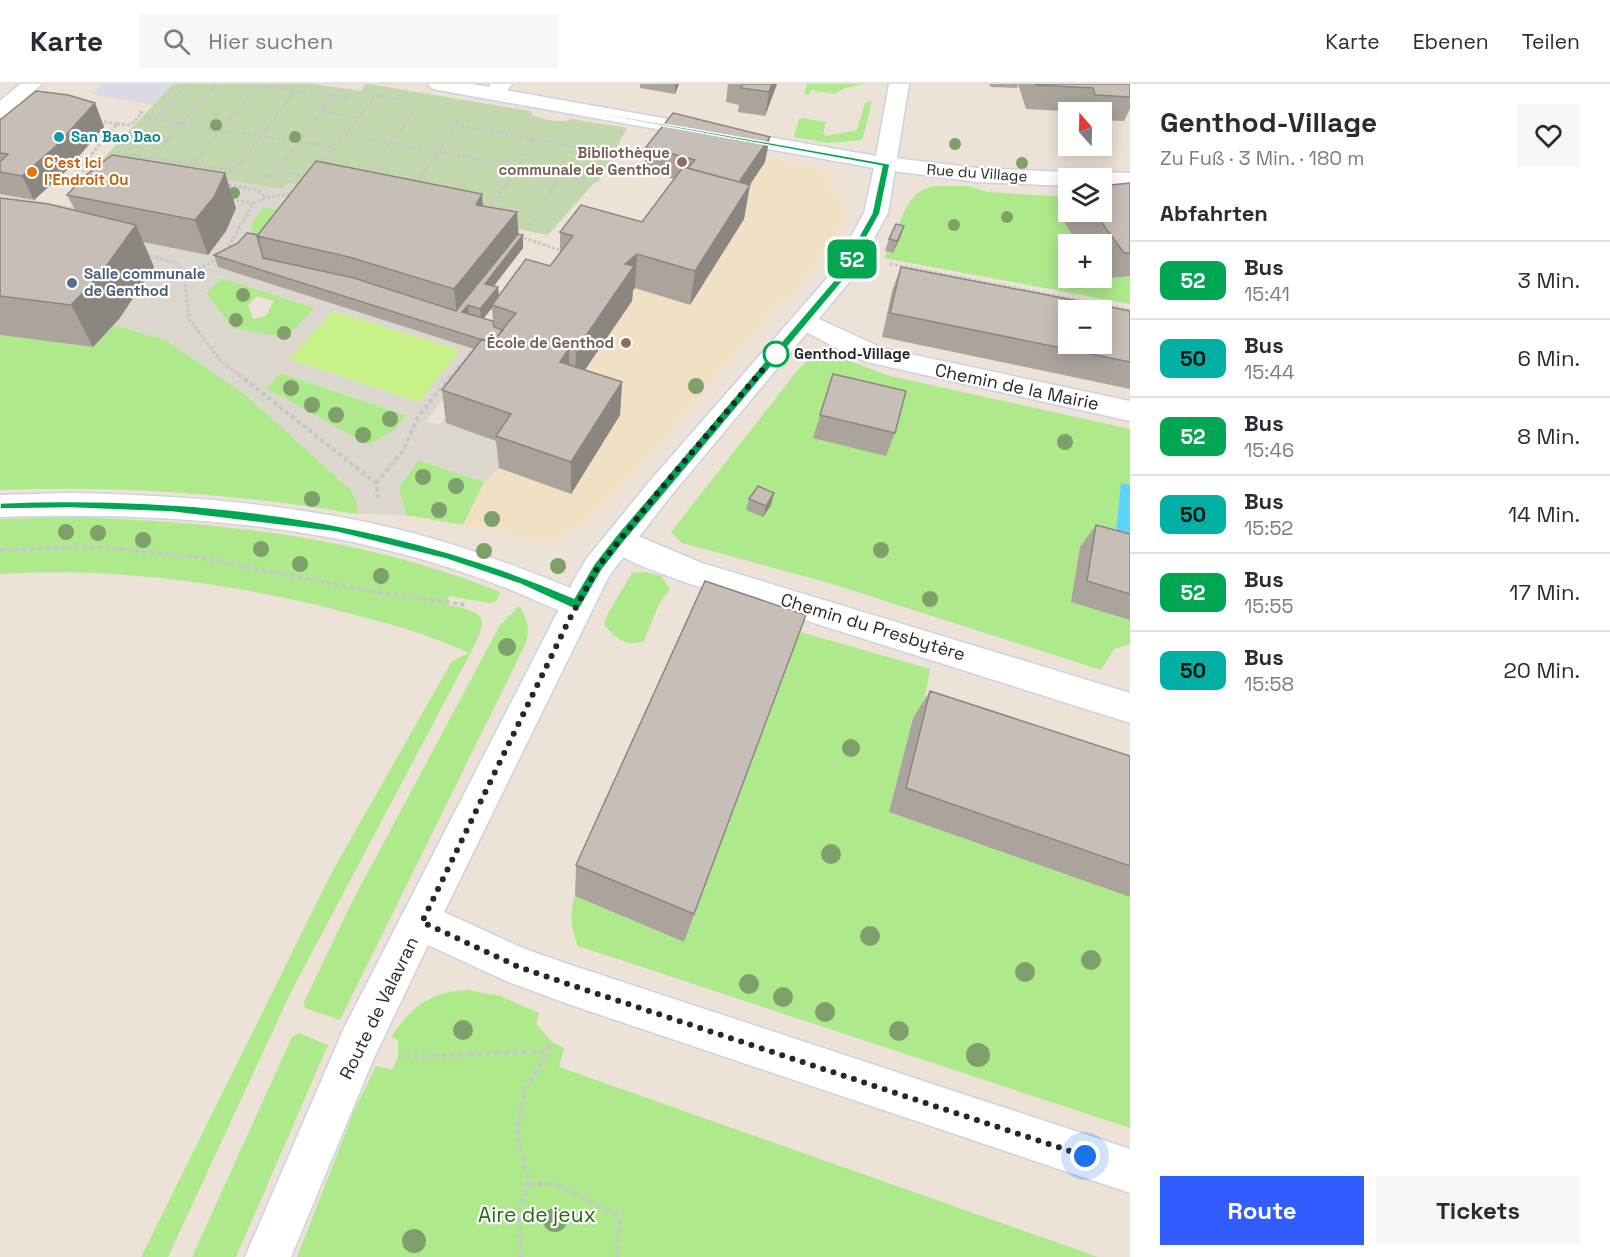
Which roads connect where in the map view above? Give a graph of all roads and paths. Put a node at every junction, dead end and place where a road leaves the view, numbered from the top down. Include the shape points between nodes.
1 (32, 84) edge
2 (187, 84) edge
3 (216, 84) edge
4 (250, 84) edge
5 (438, 84) edge
6 (899, 84) edge
7 (259, 85) edge
8 (499, 89) edge
9 (296, 90) junction
10 (376, 95) dead end
11 (333, 96) junction
12 (349, 98) dead end
13 (421, 102) dead end
14 (139, 108) dead end
15 (321, 111) junction
16 (0, 112) edge
17 (358, 117) junction
18 (144, 118) dead end
19 (462, 118) dead end
20 (155, 120) junction
21 (96, 121) dead end
22 (117, 124) junction
23 (182, 124) junction
24 (456, 126) junction
25 (221, 130) junction
26 (541, 130) dead end
27 (345, 134) junction
28 (260, 136) junction
29 (534, 140) junction
30 (299, 142) junction
31 (390, 143) junction
32 (333, 147) junction
33 (438, 152) junction
34 (607, 153) dead end
35 (152, 158) junction
36 (192, 164) junction
37 (886, 164) junction
38 (105, 166) edge
39 (517, 167) junction
40 (187, 171) edge
41 (234, 171) junction
42 (277, 171) junction
43 (560, 174) junction
44 (309, 177) junction
45 (364, 177) edge
46 (319, 179) edge
47 (1058, 179) edge
48 (1112, 179) edge
49 (588, 180) dead end
50 (1130, 180) edge
51 (214, 182) edge
52 (414, 187) edge
53 (294, 194) edge
54 (228, 197) dead end
55 (266, 197) junction
56 (254, 203) junction
57 (484, 219) edge
58 (528, 230) dead end
59 (513, 234) edge
60 (559, 250) edge
61 (143, 253) dead end
62 (213, 260) junction
63 (886, 263) dead end
64 (224, 264) edge
65 (184, 274) junction
66 (1130, 310) edge
67 (806, 321) junction
68 (475, 349) edge
69 (1130, 411) edge
70 (376, 483) junction
71 (379, 500) dead end
72 (0, 507) edge
73 (619, 540) junction
74 (0, 550) edge
75 (576, 604) junction
76 (477, 607) dead end
77 (1130, 708) edge
78 (422, 922) junction
79 (552, 1042) dead end
80 (546, 1051) junction
81 (398, 1057) dead end
82 (1130, 1171) edge
83 (529, 1184) junction
84 (268, 1257) edge
85 (521, 1257) edge
86 (617, 1257) edge

1 - 16 street
2 - 20 path
3 - 23 path
4 - 7 path
5 - 8 street, Rue du Village
6 - 37 street, Route de Valavran
7 - 9 path
7 - 25 path
8 - 37 street, Rue du Village
9 - 11 path
9 - 28 path
10 - 17 path
11 - 12 path
11 - 15 path
13 - 31 path
14 - 22 path via 142,113 131,124
15 - 17 path
15 - 30 path
17 - 27 path
18 - 20 path
19 - 24 path
20 - 23 path
20 - 35 path via 124,153
21 - 22 path
22 - 38 path via 90,156 92,163
23 - 25 path
23 - 35 path
24 - 29 path
24 - 33 path
25 - 28 path
25 - 36 path
26 - 29 path
27 - 31 path
27 - 32 path
28 - 30 path
28 - 41 path
29 - 34 path
29 - 39 path
30 - 32 path
30 - 42 path
31 - 33 path
31 - 45 path
32 - 44 path
33 - 39 path
33 - 52 path
35 - 36 path
36 - 40 path
36 - 41 path
37 - 47 street, Rue du Village via 977,175
37 - 67 street, Route de Valavran via 876,213 838,280
39 - 43 path
39 - 57 path
41 - 42 path via 273,177
42 - 44 path
43 - 49 path
43 - 58 path
44 - 46 path
48 - 50 street
51 - 55 path via 257,190
53 - 55 path
54 - 56 path
55 - 56 path
56 - 62 path via 226,251
59 - 60 path
61 - 65 path via 176,263
62 - 64 path
62 - 65 path
63 - 66 path
65 - 70 path via 189,319 220,360
67 - 69 street, Chemin de la Mairie via 876,356
67 - 73 street, Route de Valavran
68 - 70 path via 431,398 403,451
70 - 71 path
72 - 75 street via 71,504 172,508 336,528 447,555 524,581
73 - 75 street, Route de Valavran
73 - 77 street, Chemin du Presbytère via 694,573
74 - 76 path via 100,548 202,558 369,591
75 - 78 street, Route de Valavran
78 - 82 street via 519,967
78 - 84 street, Route de Valavran via 359,1043
79 - 80 path
80 - 81 path
80 - 83 path via 526,1088 518,1123 518,1140
83 - 85 path via 519,1210
83 - 86 path via 555,1184 616,1215

